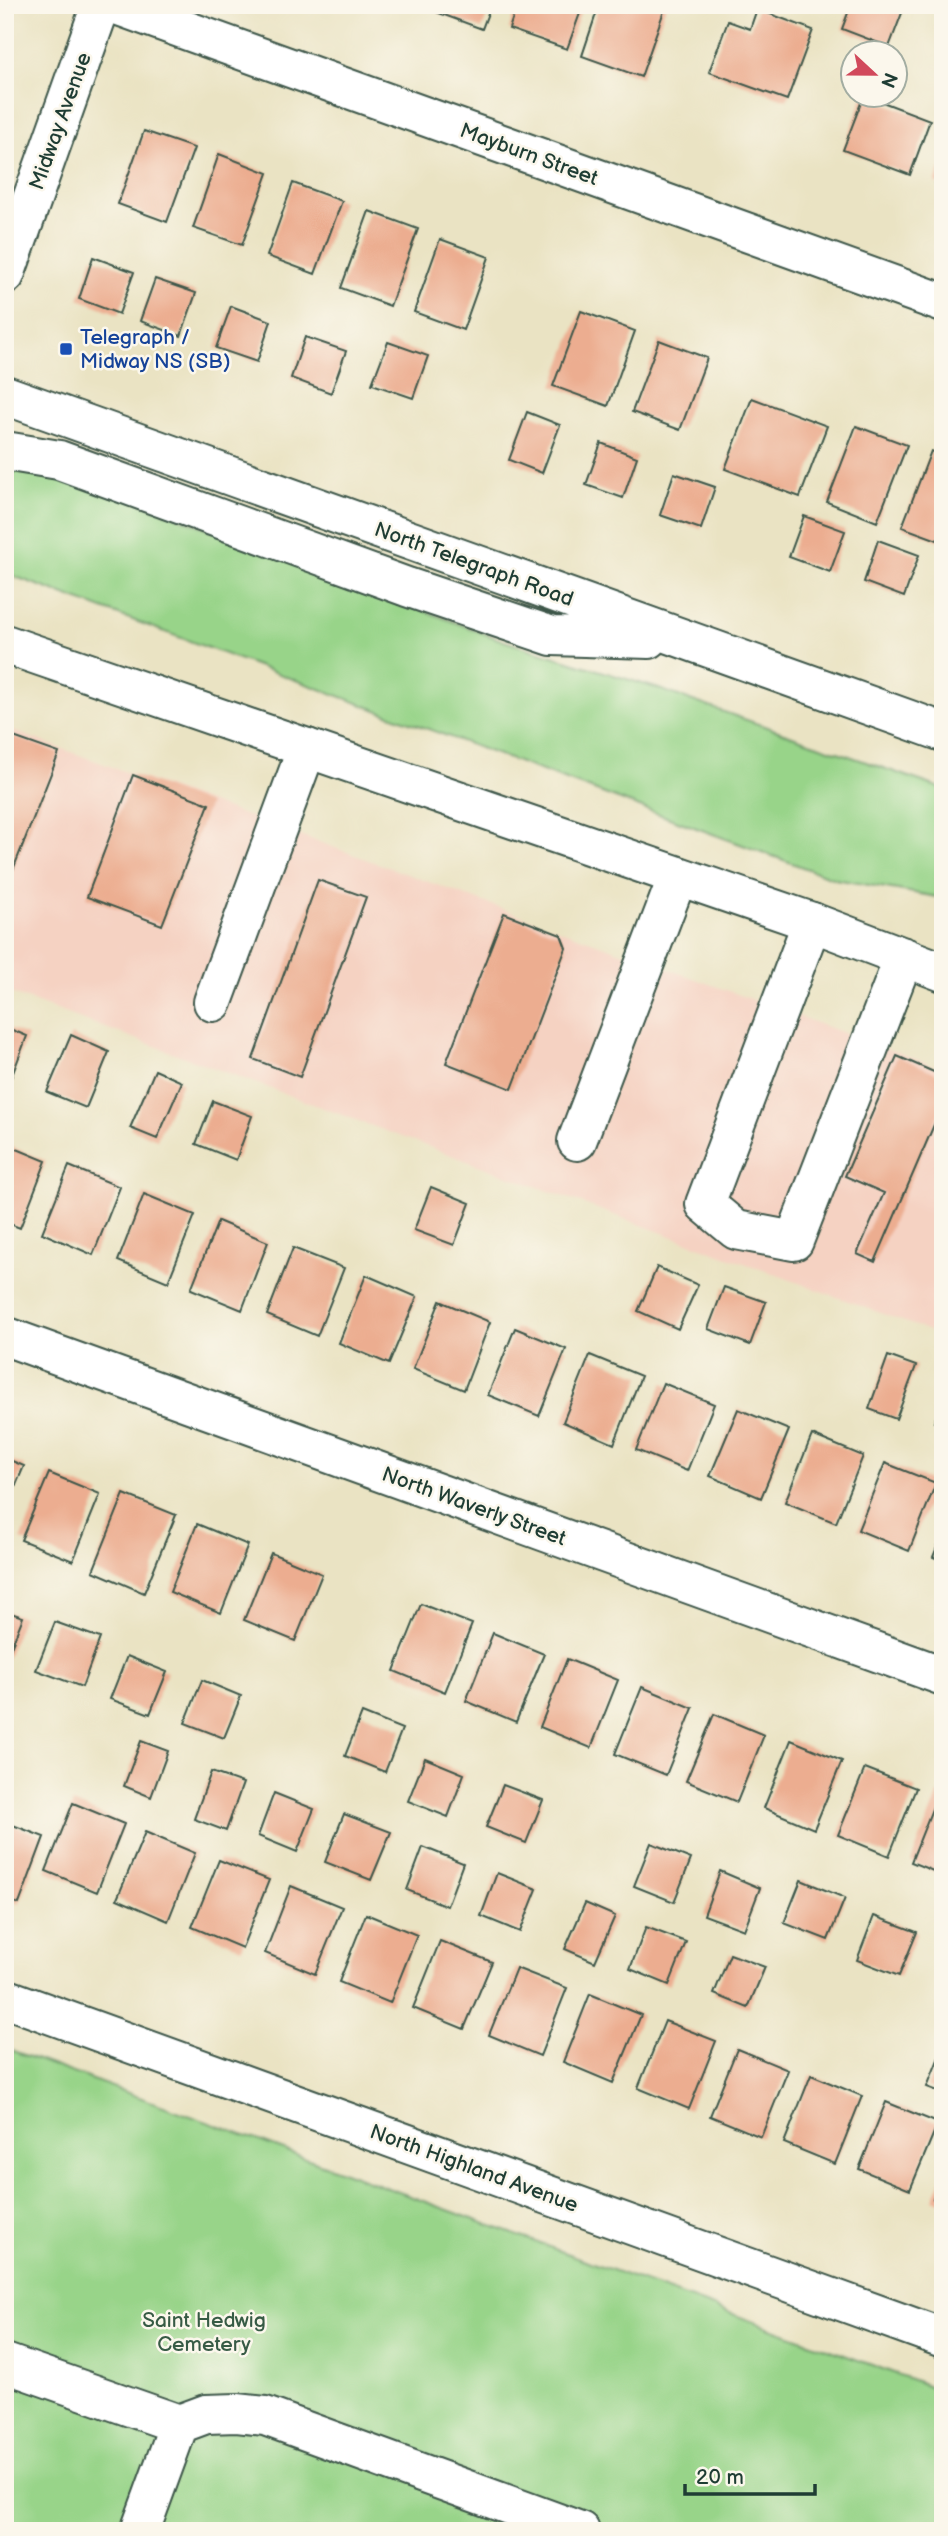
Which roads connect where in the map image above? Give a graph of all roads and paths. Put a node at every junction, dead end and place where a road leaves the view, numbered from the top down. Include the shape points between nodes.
1 (101, 5) edge
2 (116, 5) edge
3 (5, 275) edge
4 (943, 303) edge
5 (5, 395) edge
6 (5, 451) edge
7 (682, 640) junction
8 (5, 644) edge
9 (943, 732) edge
10 (307, 748) junction
11 (678, 876) junction
12 (812, 922) junction
13 (943, 956) edge
14 (904, 957) junction
15 (943, 972) edge
16 (213, 1003) dead end
17 (577, 1141) dead end
18 (5, 1336) edge
19 (943, 1676) edge
20 (5, 1998) edge
21 (943, 2338) edge
22 (5, 2363) edge
23 (179, 2424) junction
24 (141, 2531) edge
25 (580, 2531) edge

1 - 3 street, Midway Avenue
2 - 4 street, Mayburn Street
5 - 7 street, North Telegraph Road
6 - 7 street via 59,460 552,636
7 - 9 street, North Telegraph Road
8 - 10 street
10 - 11 street
10 - 16 street
11 - 12 street
11 - 17 street
12 - 14 street
12 - 14 street via 705,1204 736,1230 794,1241
13 - 14 street
14 - 15 street
18 - 19 street, North Waverly Street
20 - 21 street, North Highland Avenue
22 - 23 street
23 - 24 street
23 - 25 street via 206,2414 265,2416

